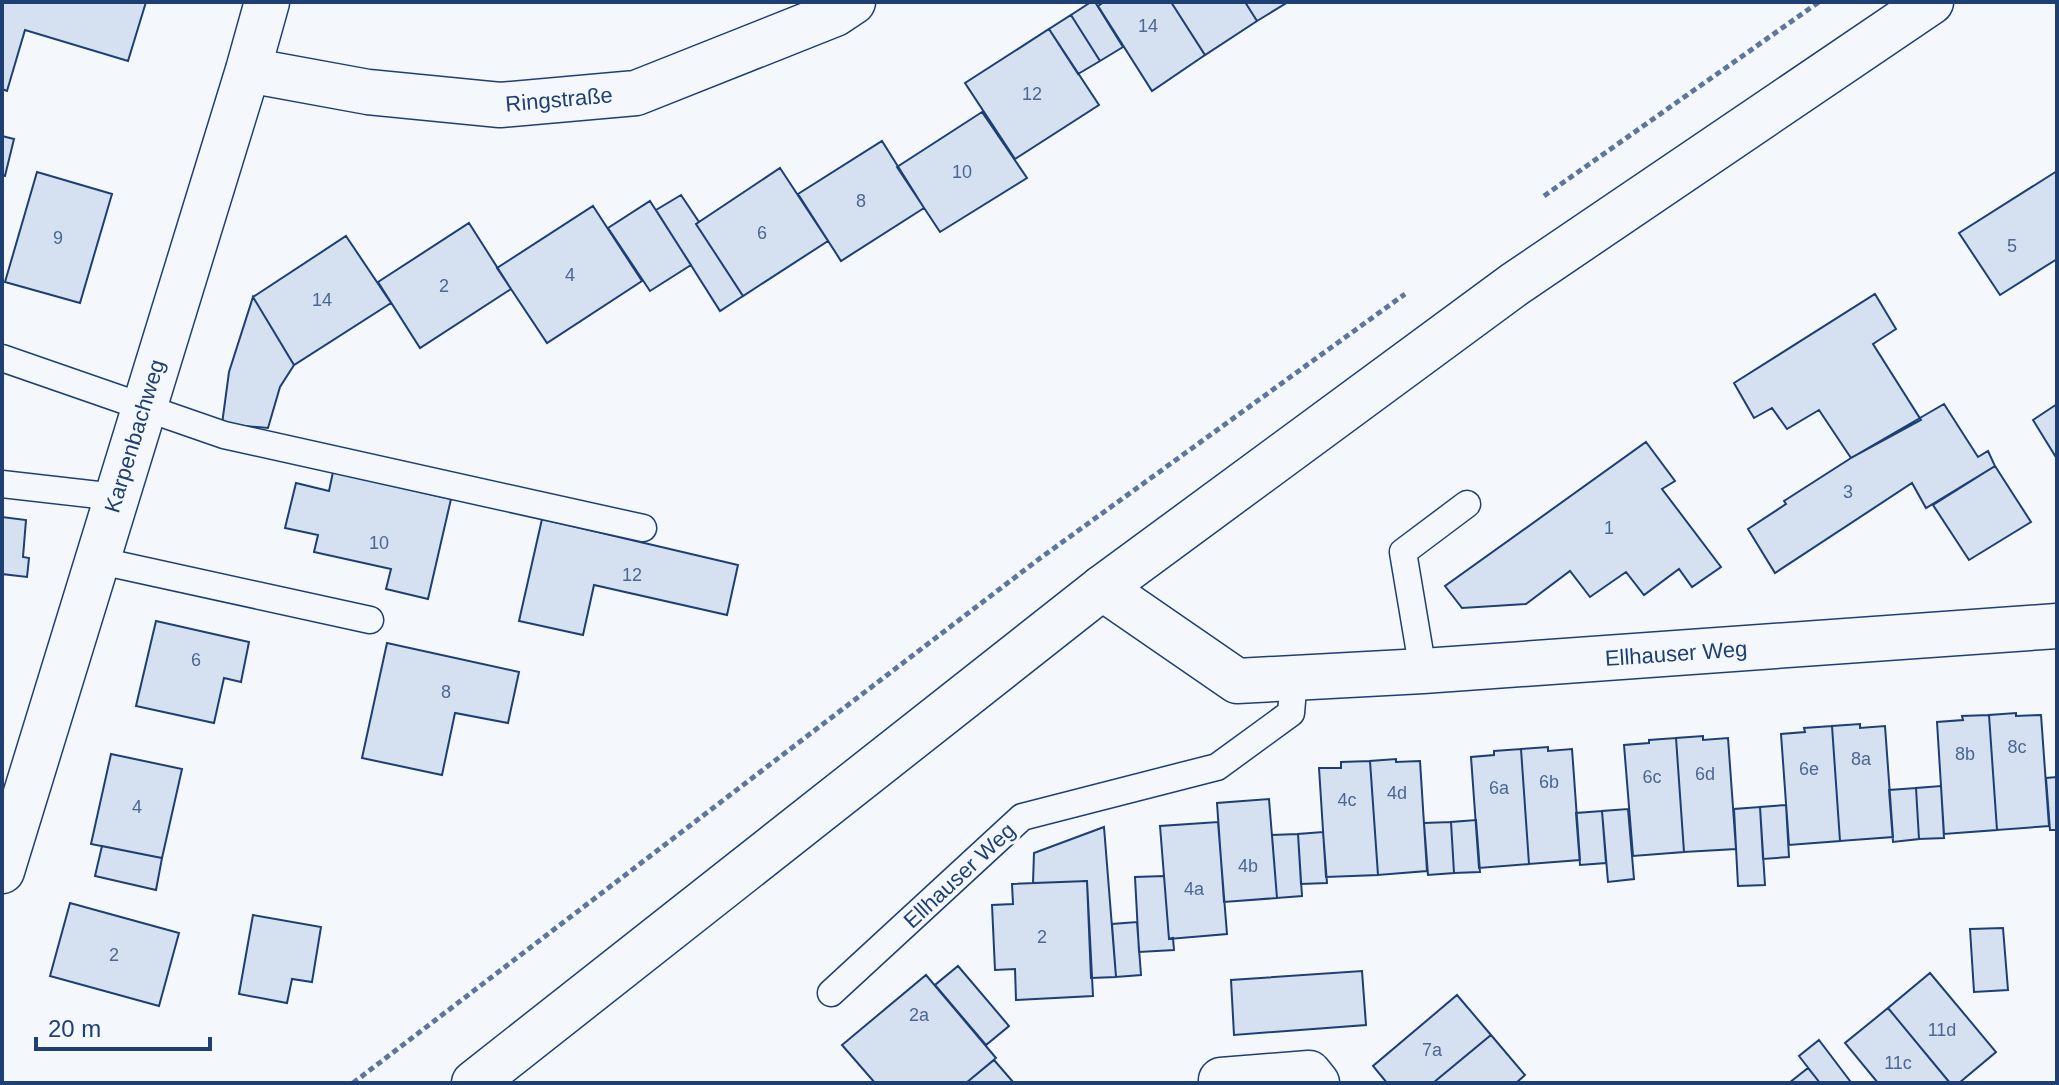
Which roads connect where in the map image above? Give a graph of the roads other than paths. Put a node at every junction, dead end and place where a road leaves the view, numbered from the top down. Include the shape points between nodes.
1 (267, 2) edge
2 (853, 2) edge
3 (1931, 2) edge
4 (248, 70) junction
5 (2, 358) edge
6 (143, 407) junction
7 (2, 484) edge
8 (116, 497) junction
9 (1467, 504) dead end
10 (643, 528) dead end
11 (96, 560) junction
12 (1102, 588) junction
13 (370, 620) dead end
14 (2057, 626) edge
15 (1423, 671) junction
16 (1294, 678) junction
17 (2, 871) edge
18 (831, 993) dead end
19 (1221, 1080) dead end
20 (474, 1083) edge
21 (1317, 1083) edge

1 - 4 street, Karpenbachweg
2 - 4 street, Ringstraße via 835,14 636,93 500,105 368,92
3 - 12 street via 1515,284
4 - 6 street, Karpenbachweg
5 - 6 lane
6 - 8 street, Karpenbachweg
6 - 10 lane via 224,435
7 - 8 lane
8 - 11 street, Karpenbachweg
9 - 15 lane via 1403,552
11 - 13 lane
11 - 17 street, Karpenbachweg
12 - 16 street, Ellhauser Weg via 1237,681
12 - 20 street
14 - 15 street, Ellhauser Weg
15 - 16 street, Ellhauser Weg
16 - 18 lane, Ellhauser Weg via 1291,713 1217,767 1022,817
19 - 21 street via 1309,1073

